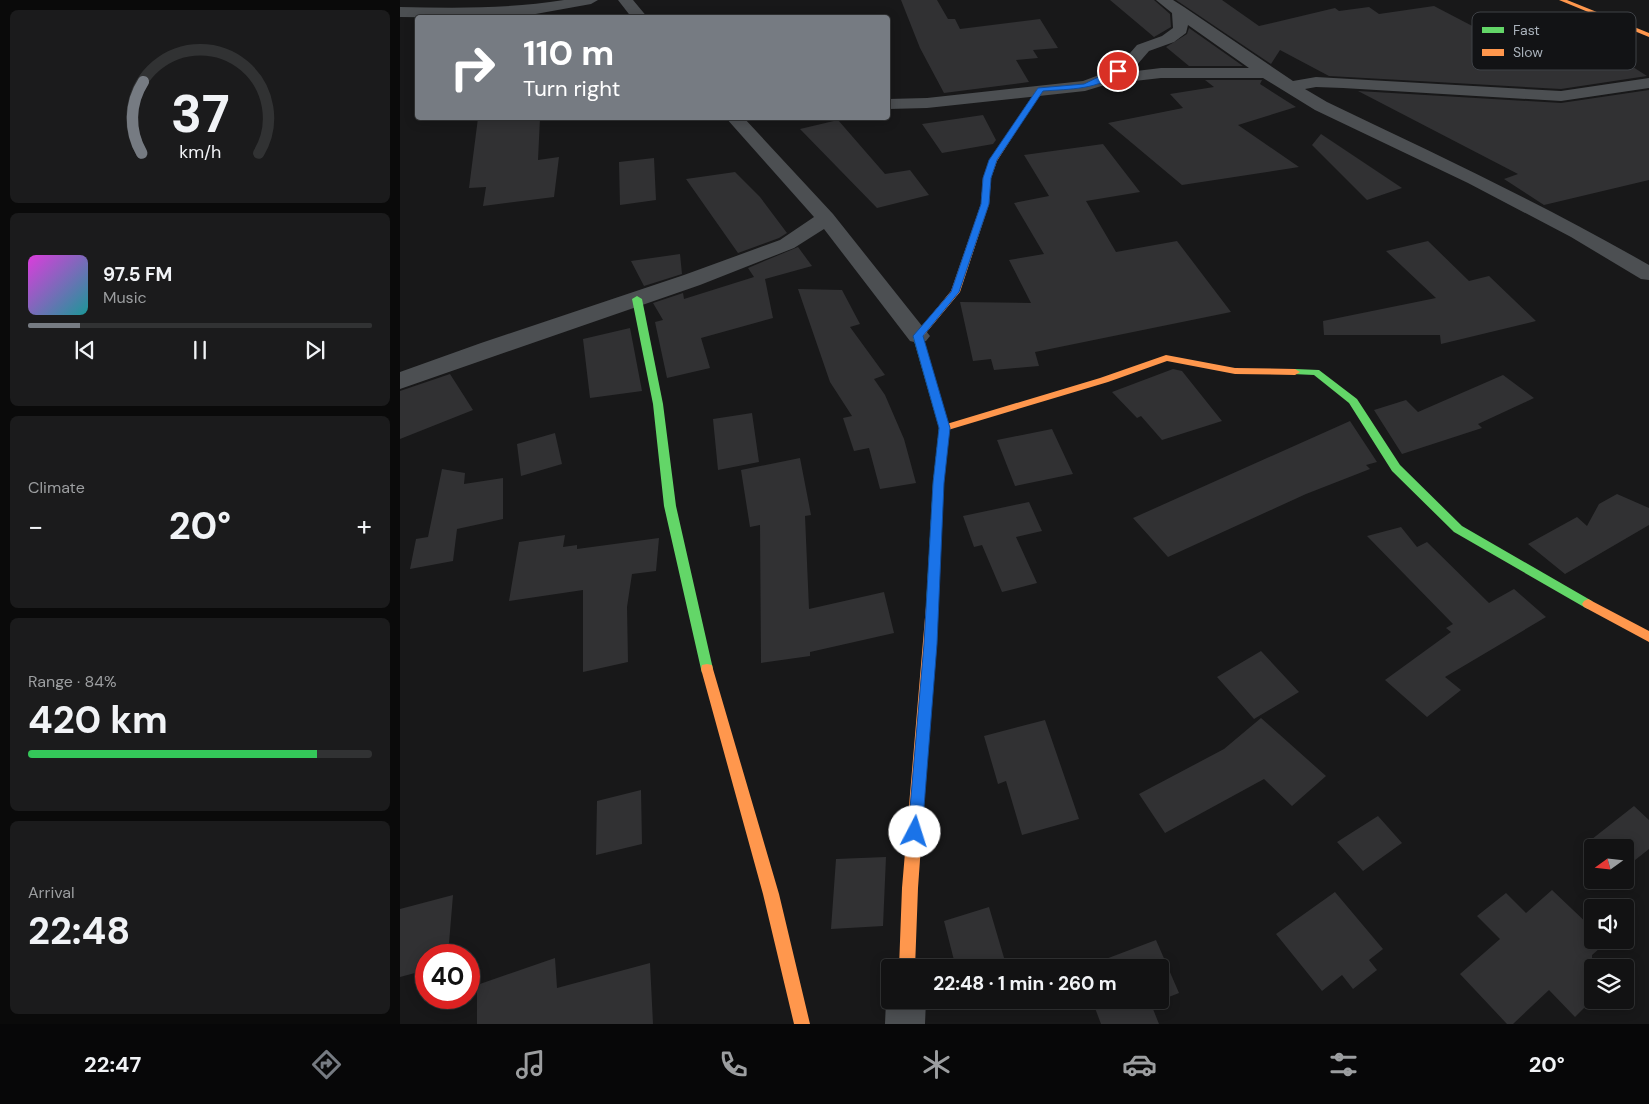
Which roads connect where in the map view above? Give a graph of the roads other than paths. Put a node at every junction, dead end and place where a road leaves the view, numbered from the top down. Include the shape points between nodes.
1 (591, 0) edge
2 (625, 0) edge
3 (1163, 0) edge
4 (1562, 0) edge
5 (1179, 10) junction
6 (400, 12) edge
7 (1591, 12) edge
8 (638, 15) edge
9 (1636, 31) edge
10 (1649, 36) edge
11 (1267, 73) junction
12 (1105, 79) junction
13 (1649, 84) edge
14 (1290, 87) junction
15 (1040, 89) junction
16 (890, 104) edge
17 (743, 120) edge
18 (826, 218) junction
19 (1649, 274) edge
20 (637, 299) junction
21 (918, 336) junction
22 (400, 381) edge
23 (944, 428) junction
24 (1649, 637) edge
25 (907, 959) edge
26 (906, 1009) edge
27 (802, 1024) edge
28 (905, 1024) edge

1 - 6 street via 530,10
2 - 8 street
3 - 5 street
4 - 7 street
5 - 11 street
5 - 12 street via 1181,30 1168,39 1143,48 1130,63
9 - 10 street
11 - 12 street via 1161,73
11 - 14 street
12 - 15 street via 1085,86
13 - 14 street via 1561,96 1343,82 1316,82
14 - 19 street via 1321,106 1475,179
15 - 16 street via 927,103
15 - 21 street via 993,160 987,178 985,204 955,292
17 - 18 street
18 - 20 street via 787,244
18 - 21 street
20 - 22 street
20 - 27 street via 658,404 670,506 702,652 771,894
21 - 23 street
23 - 24 street via 1166,358 1235,371 1316,372 1353,401 1396,468 1458,529
23 - 25 street
26 - 28 street

